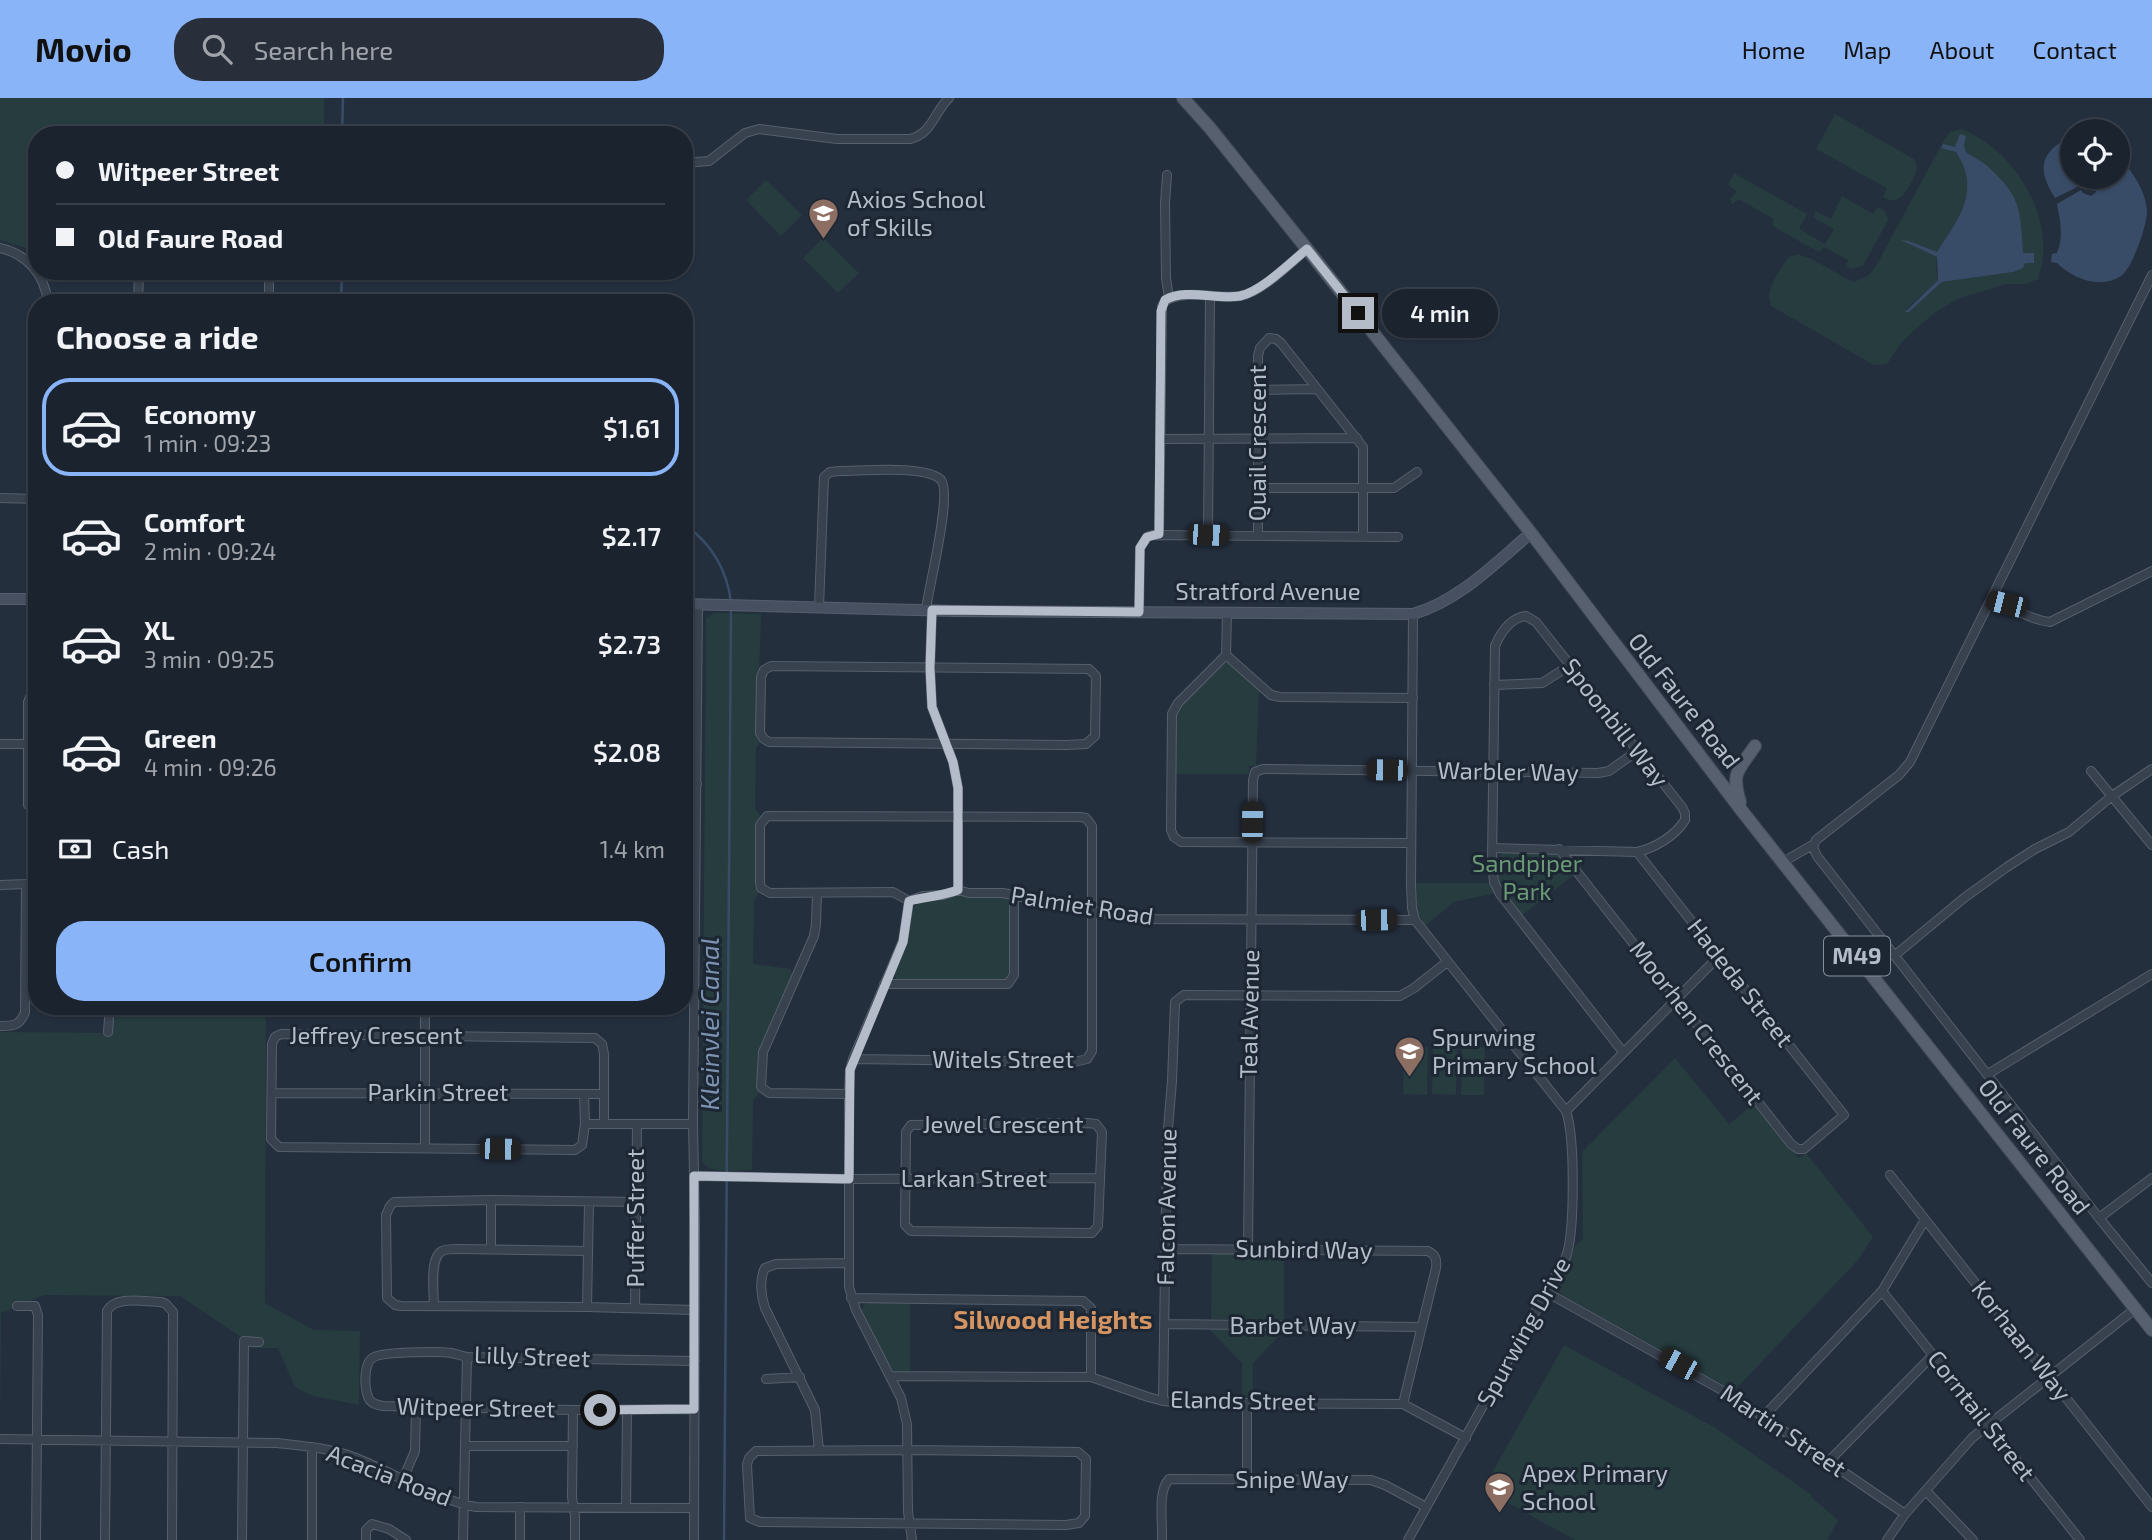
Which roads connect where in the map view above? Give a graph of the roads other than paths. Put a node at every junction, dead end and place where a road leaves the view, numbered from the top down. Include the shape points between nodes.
1 (949, 98) edge
2 (1183, 98) edge
3 (693, 162) edge
4 (1167, 175) dead end
5 (0, 248) edge
6 (1307, 249) junction
7 (28, 263) edge
8 (2152, 275) edge
9 (1210, 296) junction
10 (1169, 298) junction
11 (1316, 389) junction
12 (1258, 390) junction
13 (1357, 438) junction
14 (1160, 439) junction
15 (1210, 439) junction
16 (1258, 439) junction
17 (1417, 472) dead end
18 (1257, 488) junction
19 (1364, 489) junction
20 (0, 498) edge
21 (28, 499) edge
22 (1531, 533) junction
23 (1159, 534) junction
24 (1208, 535) junction
25 (1258, 536) junction
26 (1363, 537) junction
27 (1398, 537) dead end
28 (2152, 571) edge
29 (0, 599) edge
30 (28, 599) edge
31 (1991, 600) junction
32 (693, 604) edge
33 (698, 604) junction
34 (819, 607) junction
35 (929, 610) junction
36 (1139, 612) junction
37 (1227, 613) junction
38 (1413, 614) junction
39 (1226, 655) junction
40 (1569, 666) junction
41 (930, 668) junction
42 (1494, 685) junction
43 (1413, 698) junction
44 (28, 702) edge
45 (944, 743) junction
46 (0, 744) edge
47 (28, 744) junction
48 (1755, 747) dead end
49 (1637, 751) junction
50 (2152, 769) edge
51 (1412, 771) junction
52 (2091, 771) dead end
53 (1493, 772) junction
54 (1253, 780) joint
55 (693, 784) edge
56 (697, 784) junction
57 (2112, 796) junction
58 (28, 805) dead end
59 (1742, 811) junction
60 (959, 818) junction
61 (1252, 843) junction
62 (1411, 843) junction
63 (1814, 844) junction
64 (2152, 845) edge
65 (1492, 848) junction
66 (1559, 849) junction
67 (1637, 852) junction
68 (1783, 862) junction
69 (26, 884) joint
70 (0, 885) edge
71 (958, 890) junction
72 (817, 893) junction
73 (1014, 895) junction
74 (909, 901) junction
75 (1093, 911) junction
76 (1252, 920) junction
77 (1415, 920) junction
78 (1719, 956) junction
79 (1894, 956) junction
80 (1447, 962) junction
81 (2152, 974) edge
82 (884, 984) junction
83 (1250, 995) junction
84 (1676, 999) junction
85 (109, 1015) edge
86 (425, 1015) edge
87 (0, 1026) edge
88 (108, 1032) dead end
89 (425, 1036) junction
90 (1623, 1052) junction
91 (853, 1059) junction
92 (1988, 1074) junction
93 (272, 1093) junction
94 (425, 1093) junction
95 (584, 1094) junction
96 (604, 1094) junction
97 (849, 1094) junction
98 (1566, 1111) junction
99 (1844, 1115) joint
100 (585, 1124) junction
101 (604, 1124) junction
102 (694, 1124) junction
103 (637, 1125) junction
104 (425, 1148) junction
105 (1890, 1175) dead end
106 (697, 1176) junction
107 (1100, 1178) junction
108 (2152, 1178) edge
109 (849, 1179) junction
110 (904, 1179) junction
111 (491, 1200) junction
112 (589, 1202) junction
113 (637, 1202) junction
114 (2099, 1218) junction
115 (1925, 1220) junction
116 (1248, 1248) junction
117 (491, 1249) junction
118 (1165, 1249) junction
119 (588, 1251) junction
120 (848, 1263) junction
121 (2152, 1283) edge
122 (1882, 1291) junction
123 (1546, 1292) junction
124 (851, 1298) junction
125 (17, 1306) dead end
126 (435, 1306) junction
127 (587, 1307) junction
128 (635, 1308) junction
129 (2134, 1309) junction
130 (695, 1310) junction
131 (1164, 1325) junction
132 (1421, 1327) junction
133 (2152, 1330) edge
134 (259, 1342) dead end
135 (1933, 1355) junction
136 (467, 1357) junction
137 (695, 1361) junction
138 (890, 1376) junction
139 (2049, 1376) junction
140 (800, 1377) junction
141 (1091, 1377) junction
142 (766, 1379) dead end
143 (1163, 1401) junction
144 (1247, 1403) junction
145 (1403, 1404) junction
146 (383, 1406) joint
147 (416, 1407) junction
148 (466, 1408) junction
149 (694, 1409) junction
150 (573, 1410) junction
151 (627, 1410) junction
152 (1764, 1416) junction
153 (1988, 1424) junction
154 (1466, 1438) junction
155 (0, 1440) edge
156 (36, 1440) junction
157 (105, 1440) junction
158 (173, 1441) junction
159 (243, 1441) junction
160 (465, 1446) junction
161 (573, 1446) junction
162 (312, 1447) junction
163 (819, 1450) junction
164 (907, 1450) junction
165 (1829, 1461) junction
166 (404, 1479) junction
167 (1247, 1479) junction
168 (1926, 1491) junction
169 (463, 1504) junction
170 (520, 1507) junction
171 (574, 1507) junction
172 (1426, 1507) junction
173 (2152, 1507) edge
174 (626, 1508) junction
175 (694, 1508) junction
176 (1905, 1514) junction
177 (909, 1525) junction
178 (366, 1535) edge
179 (36, 1540) edge
180 (105, 1540) edge
181 (172, 1540) edge
182 (242, 1540) edge
183 (312, 1540) edge
184 (406, 1540) edge
185 (463, 1540) edge
186 (520, 1540) edge
187 (575, 1540) edge
188 (694, 1540) edge
189 (912, 1540) edge
190 (1163, 1540) edge
191 (1408, 1540) edge
192 (1887, 1540) edge
193 (1973, 1540) edge
194 (2080, 1540) edge

1 - 3 street via 918,137 837,139 759,129 745,133 709,161
2 - 6 main road, Old Faure Road / M49
4 - 10 street
5 - 7 street
6 - 9 street via 1250,293
6 - 22 main road, Old Faure Road / M49
8 - 31 street
9 - 10 street
9 - 15 street
10 - 14 street via 1161,311
11 - 12 street
11 - 12 street, Quail Crescent via 1281,343 1269,338 1260,348
11 - 13 street, Quail Crescent
12 - 16 street, Quail Crescent
13 - 16 street
13 - 19 street, Quail Crescent via 1364,452
14 - 15 street
14 - 23 street
15 - 16 street
15 - 24 street
16 - 18 street, Quail Crescent
17 - 19 street via 1394,488
18 - 19 street
18 - 25 street, Quail Crescent
19 - 26 street, Quail Crescent
20 - 21 street
22 - 38 street, Stratford Avenue via 1457,593
22 - 59 main road, Old Faure Road / M49
23 - 24 street
23 - 36 street via 1147,537 1140,548
24 - 25 street
25 - 26 street
26 - 27 street
28 - 31 street via 2050,622
29 - 30 street
31 - 63 street via 1910,762
32 - 33 street, Stratford Avenue
33 - 34 street, Stratford Avenue
33 - 56 street
34 - 35 street, Stratford Avenue
34 - 35 street via 824,477 839,471 907,471 931,474 944,485
35 - 36 street, Stratford Avenue
35 - 41 street
36 - 37 street, Stratford Avenue
37 - 38 street, Stratford Avenue
37 - 39 street
38 - 43 street
39 - 43 street via 1275,696
39 - 61 street via 1173,710 1172,834 1181,842
40 - 42 street via 1542,683
40 - 42 street, Spoonbill Way via 1536,622 1521,616 1503,629 1495,646
40 - 49 street, Spoonbill Way
41 - 45 street via 932,707
41 - 45 street via 1083,668 1096,676 1097,728 1086,744
41 - 45 street via 767,667 761,677 760,733 769,742
42 - 53 street
43 - 51 street
44 - 47 street
45 - 60 street via 956,776
46 - 47 street
47 - 58 street
48 - 59 main road via 1735,777
49 - 53 street, Warbler Way via 1604,772
49 - 67 street, Spoonbill Way via 1685,813 1682,825 1654,846
50 - 57 street
51 - 53 street, Warbler Way
51 - 54 street, Warbler Way via 1263,769 1255,772
51 - 62 street
52 - 57 street
53 - 65 street
54 - 61 street, Teal Avenue
55 - 56 street
56 - 102 street
57 - 64 street
57 - 79 street via 2069,832 2035,849 1964,898
59 - 68 main road, Old Faure Road / M49
60 - 71 street
60 - 72 street, Palmiet Road via 767,816 760,825 761,888
60 - 75 street via 1086,818 1093,826
61 - 62 street
61 - 76 street, Teal Avenue
62 - 77 street
63 - 68 street
63 - 79 street via 1817,856
65 - 66 street
65 - 90 street via 1493,875 1500,894
66 - 67 street
66 - 84 street, Moorhen Crescent
67 - 78 street, Hadeda Street
68 - 129 main road, Old Faure Road / M49
69 - 70 street
69 - 87 street via 25,1012 14,1026
71 - 73 street, Palmiet Road
71 - 74 street, Palmiet Road
72 - 74 street, Palmiet Road via 893,892
72 - 97 street via 814,936 763,1052 761,1087 769,1093
73 - 75 street, Palmiet Road
73 - 82 street via 1014,975 1008,984
74 - 82 street via 903,942
75 - 76 street, Palmiet Road via 1135,919
75 - 91 street, Witels Street via 1092,1051 1087,1059
76 - 77 street, Palmiet Road
76 - 83 street, Teal Avenue
77 - 80 street
78 - 84 street
78 - 99 street, Hadeda Street
79 - 92 street
80 - 83 street via 1400,996
80 - 98 street
81 - 92 street
82 - 91 street
83 - 116 street, Teal Avenue
83 - 118 street, Falcon Avenue via 1184,995 1175,1002
84 - 90 street
84 - 99 street, Moorhen Crescent via 1794,1147 1804,1149
85 - 88 street
86 - 89 street
89 - 93 street, Jeffrey Crescent via 281,1034 271,1049
89 - 94 street
89 - 96 street, Jeffrey Crescent via 595,1038 604,1049
90 - 98 street
91 - 97 street
92 - 114 street
93 - 94 street, Parkin Street
93 - 104 street, Jeffrey Crescent via 271,1139 279,1147
94 - 95 street, Parkin Street
94 - 104 street
95 - 96 street, Parkin Street
95 - 100 street
96 - 101 street, Jeffrey Crescent
97 - 109 street
98 - 123 street, Spurwing Drive via 1571,1132 1571,1241
100 - 101 street
100 - 104 street, Jeffrey Crescent via 582,1145 575,1150
101 - 103 street
102 - 103 street, Puffer Street
102 - 106 street
103 - 113 street, Puffer Street
105 - 115 street, Korhaan Way
106 - 109 street, Larkan Street
106 - 130 street
107 - 110 street, Larkan Street
107 - 110 street, Jewel Crescent via 1098,1226 1087,1234 911,1231 905,1225
107 - 110 street, Jewel Crescent via 1099,1126 1050,1123 911,1125 906,1132
108 - 114 street
109 - 110 street, Larkan Street
109 - 120 street
111 - 112 street
111 - 117 street
111 - 126 street via 401,1201 390,1206 386,1215 387,1298 401,1307
112 - 113 street
112 - 119 street
113 - 128 street, Puffer Street
114 - 121 street
115 - 122 street
115 - 139 street, Korhaan Way
116 - 118 street, Sunbird Way
116 - 132 street, Sunbird Way via 1428,1251 1437,1263
117 - 119 street
117 - 126 street via 450,1249 436,1256
118 - 131 street, Falcon Avenue
119 - 127 street
120 - 124 street
120 - 140 street via 776,1264 763,1270 763,1301
122 - 135 street, Corntail Street
122 - 152 street
123 - 152 street, Martin Street
123 - 154 street, Spurwing Drive
124 - 138 street
124 - 141 street via 1083,1301 1091,1308
125 - 156 street via 35,1306 37,1310
126 - 127 street
127 - 128 street
128 - 130 street, Puffer Street
129 - 133 main road, Old Faure Road / M49
129 - 139 street
130 - 137 street
131 - 132 street, Barbet Way
131 - 143 street, Falcon Avenue
132 - 145 street
134 - 159 street via 244,1341
135 - 153 street, Corntail Street
135 - 165 street
136 - 137 street, Lilly Street
136 - 146 street, Lilly Street via 427,1352 374,1357 366,1371 367,1394 373,1403
136 - 148 street
137 - 149 street
138 - 141 street, Elands Street
138 - 164 street via 905,1411
139 - 153 street
139 - 173 street, Korhaan Way
140 - 142 street
140 - 163 street via 817,1416
141 - 143 street, Elands Street
143 - 144 street, Elands Street
144 - 145 street, Elands Street
144 - 167 street
145 - 154 street, Elands Street
146 - 147 street, Witpeer Street
147 - 148 street, Witpeer Street
147 - 166 street via 415,1451
148 - 150 street, Witpeer Street
148 - 160 street
149 - 151 street, Witpeer Street
149 - 175 street
150 - 151 street, Witpeer Street
150 - 161 street
151 - 174 street
152 - 165 street, Martin Street
153 - 168 street
153 - 194 street, Corntail Street
154 - 172 street, Spurwing Drive
155 - 156 street, Acacia Road
156 - 157 street, Acacia Road
156 - 179 street
157 - 158 street, Acacia Road
157 - 158 street via 107,1311 120,1301 161,1302 173,1312
157 - 180 street
158 - 159 street, Acacia Road
158 - 181 street
159 - 162 street, Acacia Road
159 - 182 street
160 - 161 street
160 - 169 street
161 - 171 street
162 - 166 street, Acacia Road via 354,1457
162 - 183 street
163 - 164 street
163 - 177 street via 751,1454 747,1465 752,1520
164 - 177 street
164 - 177 street via 1071,1451 1085,1456 1087,1468 1086,1510 1079,1523
165 - 176 street, Martin Street
166 - 169 street, Acacia Road
167 - 172 street, Snipe Way via 1371,1480
167 - 190 street, Snipe Way via 1169,1479 1163,1495
168 - 176 street
168 - 193 street
169 - 170 street, Acacia Road
169 - 185 street
170 - 171 street, Acacia Road
170 - 186 street
171 - 174 street, Acacia Road
171 - 187 street
172 - 191 street, Spurwing Drive
174 - 175 street, Acacia Road
175 - 188 street
176 - 192 street
177 - 189 street
178 - 184 street via 370,1525 376,1524

